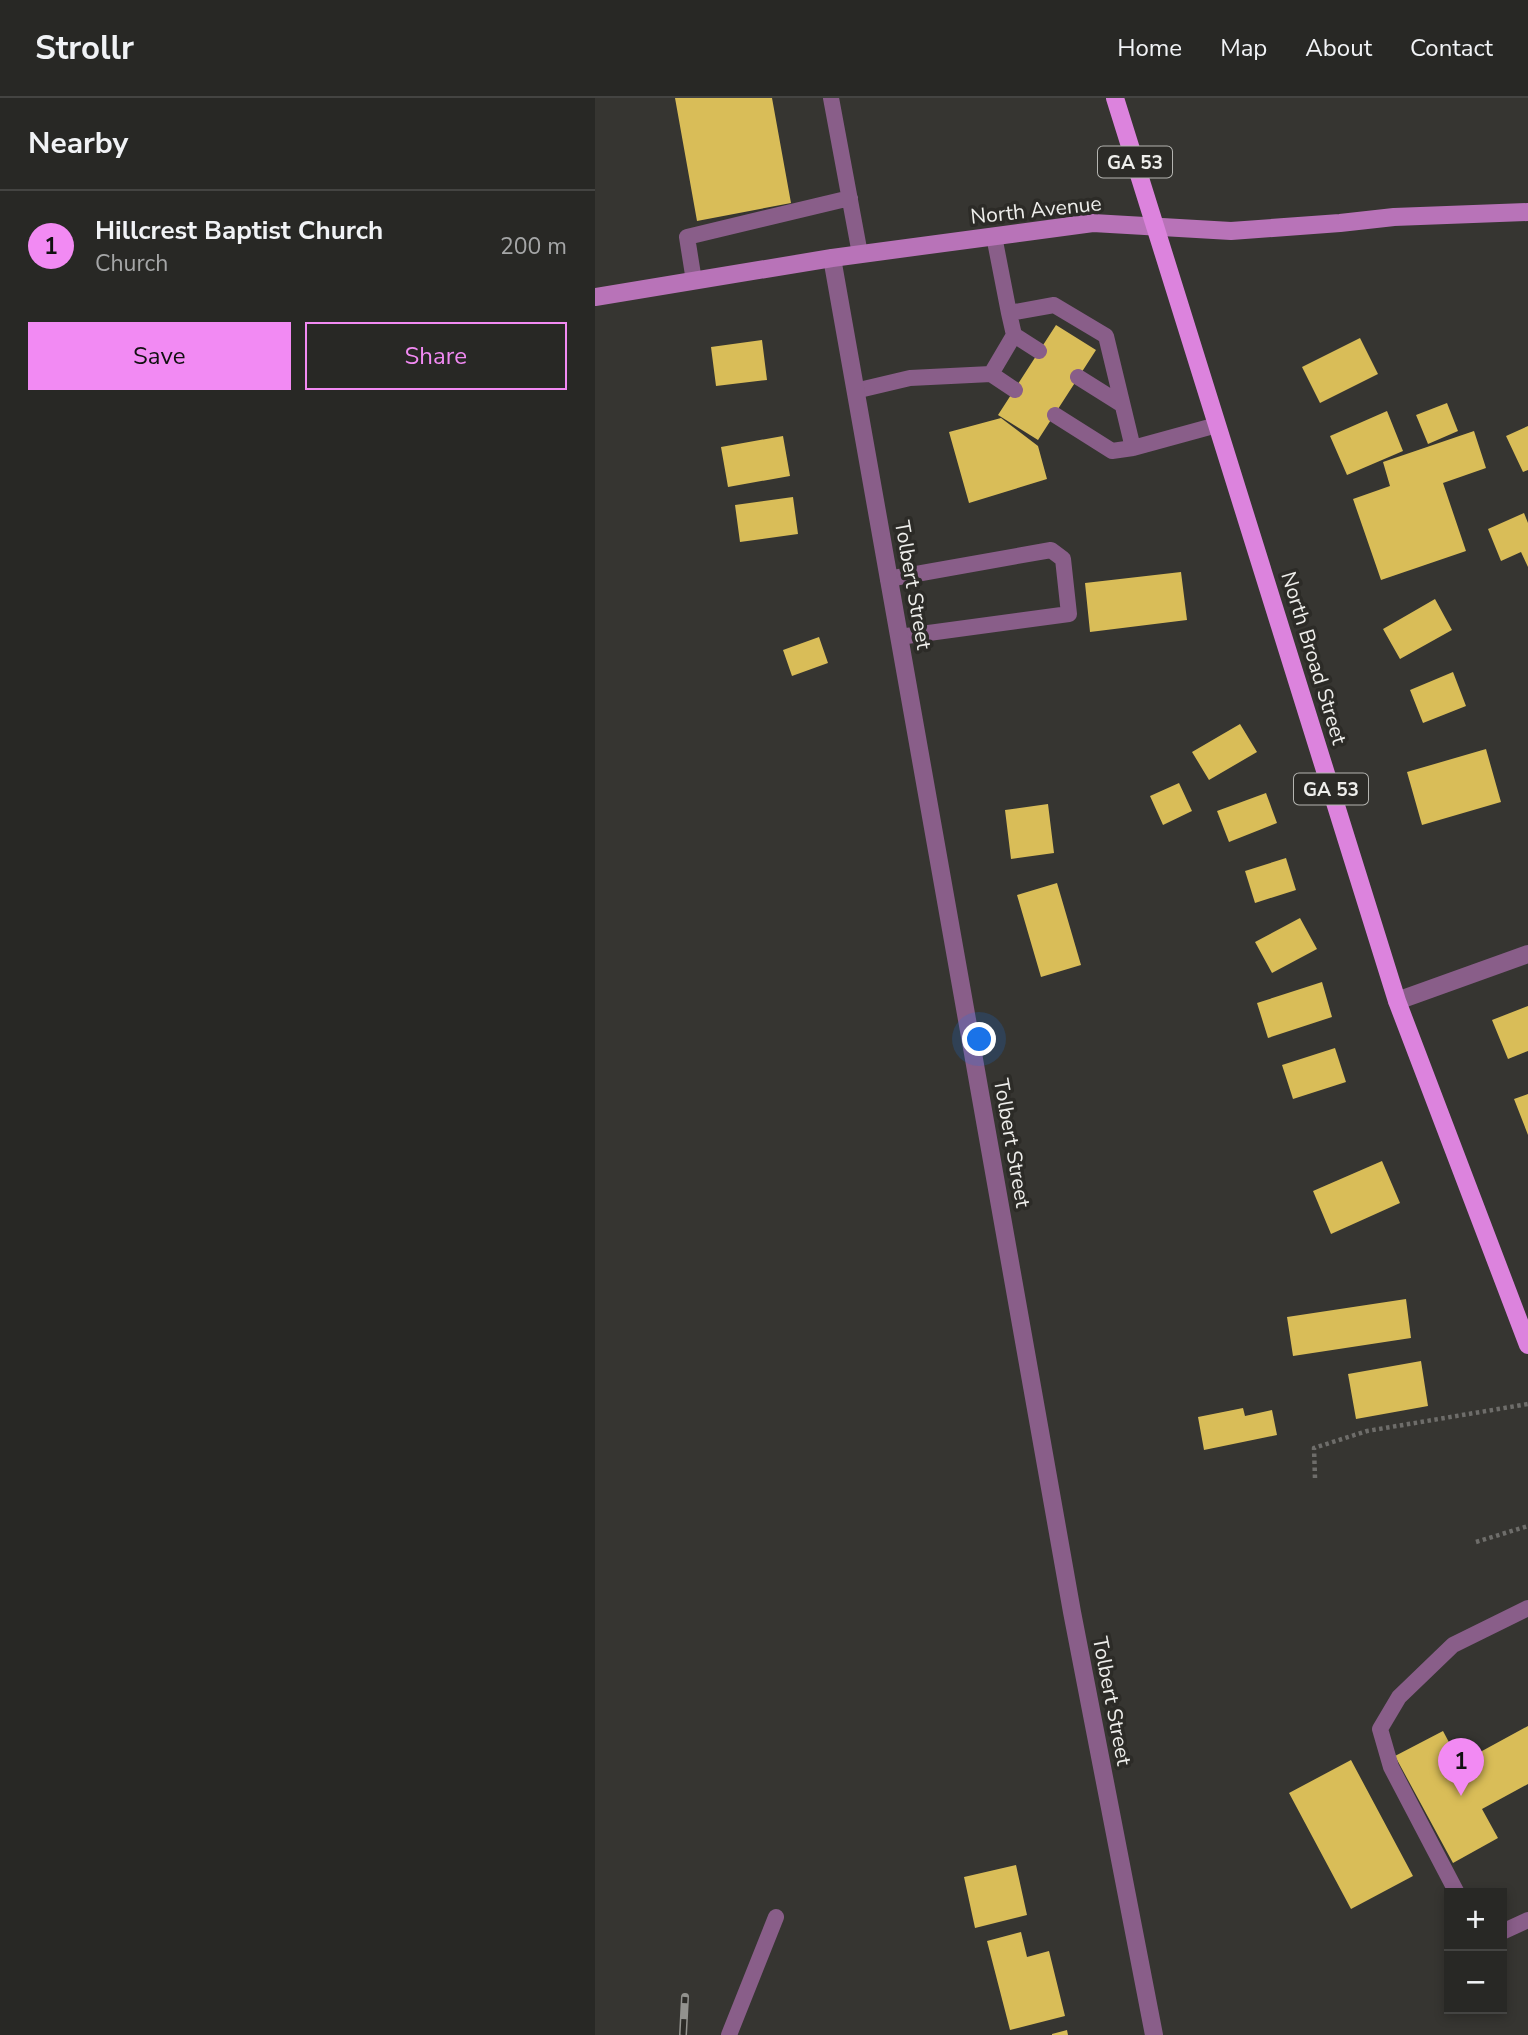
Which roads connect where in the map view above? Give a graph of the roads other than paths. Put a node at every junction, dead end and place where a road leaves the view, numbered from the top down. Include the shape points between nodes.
1 (831, 98) edge
2 (1115, 98) edge
3 (850, 198) junction
4 (1528, 212) edge
5 (1155, 227) junction
6 (994, 236) junction
7 (860, 254) junction
8 (832, 258) junction
9 (694, 281) junction
10 (595, 298) edge
11 (1009, 313) junction
12 (1014, 335) junction
13 (1039, 351) dead end
14 (991, 374) junction
15 (1078, 377) dead end
16 (1015, 390) dead end
17 (855, 391) junction
18 (1121, 404) junction
19 (1055, 415) dead end
20 (1217, 425) junction
21 (1133, 447) junction
22 (888, 579) junction
23 (899, 637) junction
24 (1528, 954) edge
25 (1397, 1001) junction
26 (1528, 1345) edge
27 (1528, 1608) edge
28 (1454, 1888) edge
29 (776, 1917) dead end
30 (1528, 1920) edge
31 (1507, 1930) edge
32 (729, 2035) edge
33 (1154, 2035) edge

1 - 3 lane
2 - 5 main road, North Broad Street / GA 53
3 - 7 lane
3 - 9 lane via 687,237
4 - 5 street, North Avenue via 1394,217 1231,231
5 - 6 street, North Avenue via 1093,223
5 - 20 main road, North Broad Street / GA 53
6 - 7 street, North Avenue
6 - 11 lane
7 - 8 street, North Avenue
8 - 9 street, North Avenue
8 - 17 street, Tolbert Street
9 - 10 street, North Avenue
11 - 12 lane
11 - 18 lane via 1054,304 1106,336
12 - 13 lane
12 - 14 lane
14 - 16 lane
14 - 17 lane via 909,378
15 - 18 lane
17 - 22 street, Tolbert Street
18 - 21 lane
19 - 21 lane via 1112,450
20 - 21 lane
20 - 25 main road, North Broad Street / GA 53
22 - 23 street, Tolbert Street
22 - 23 lane via 1051,550 1063,559 1069,614
23 - 33 street, Tolbert Street via 1069,1598
24 - 25 street
25 - 26 main road, North Broad Street / GA 53
27 - 28 lane via 1453,1645 1399,1697 1380,1729 1391,1767
29 - 32 lane
30 - 31 lane

